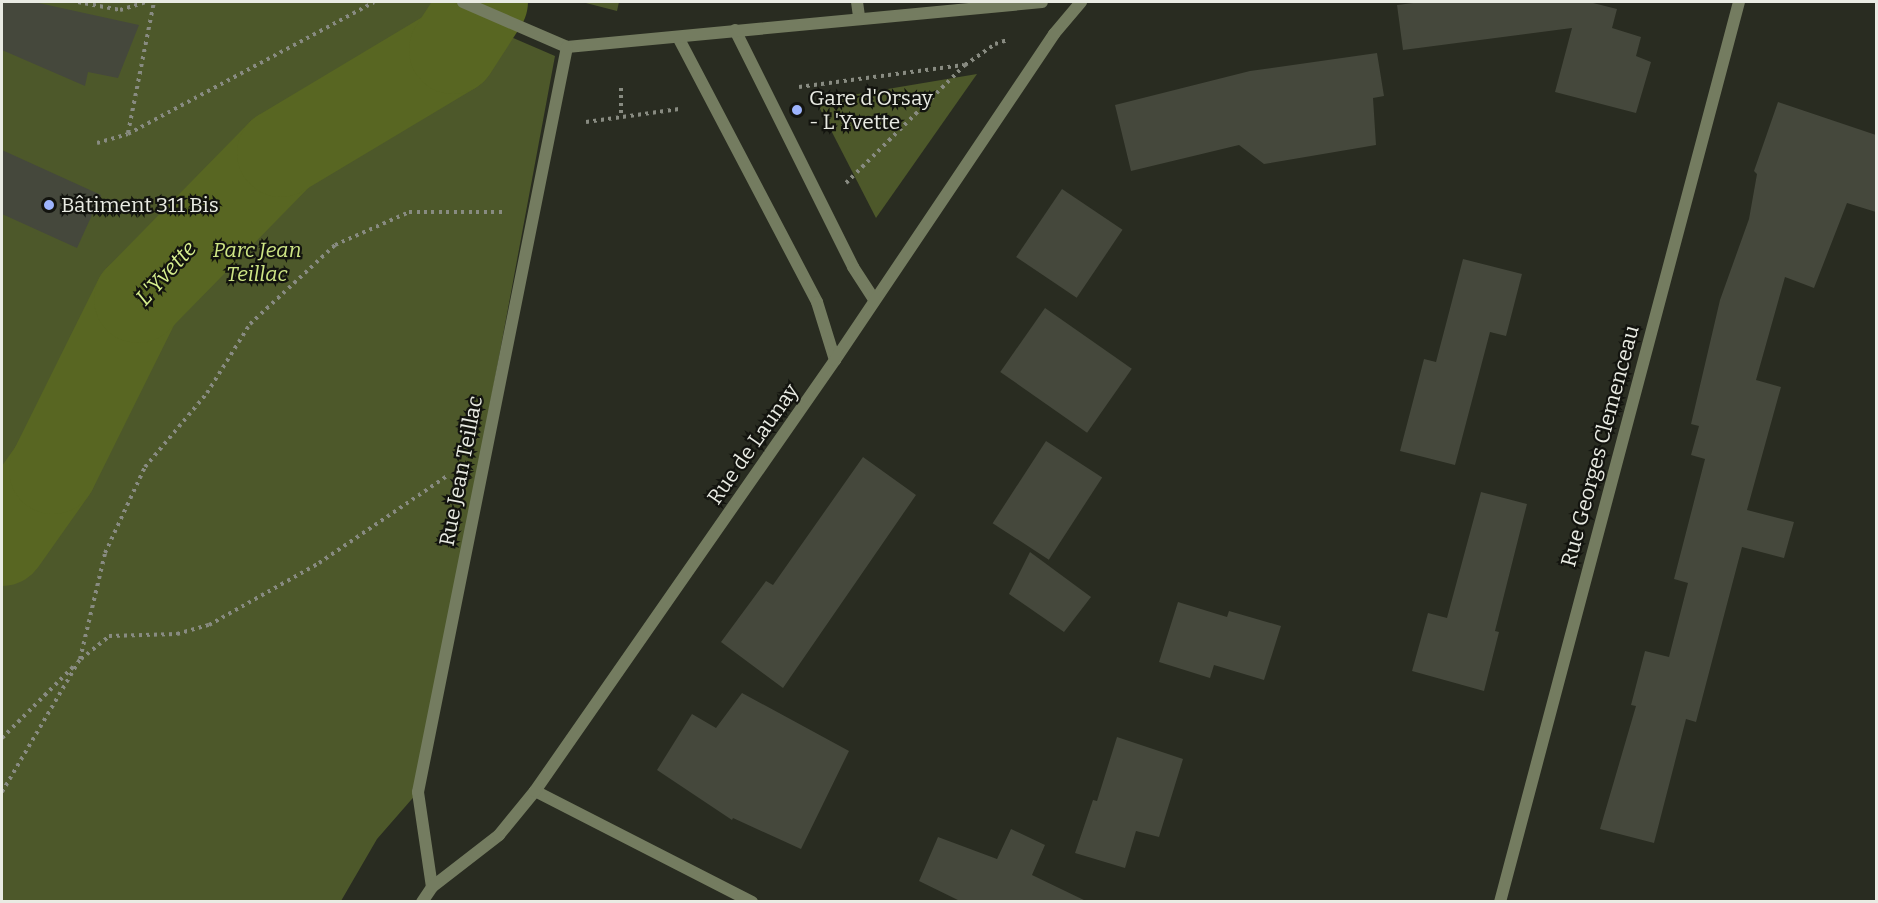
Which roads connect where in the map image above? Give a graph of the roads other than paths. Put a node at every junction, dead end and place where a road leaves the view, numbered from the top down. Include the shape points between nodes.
1 (463, 2) edge
2 (857, 2) edge
3 (1042, 2) edge
4 (1081, 2) edge
5 (1739, 2) edge
6 (859, 17) junction
7 (735, 30) junction
8 (679, 39) junction
9 (567, 47) junction
10 (874, 299) junction
11 (835, 360) junction
12 (535, 791) junction
13 (432, 887) junction
14 (422, 902) edge
15 (752, 902) edge
16 (1500, 902) edge

1 - 9 street
2 - 6 street
3 - 6 street
4 - 10 street, Rue de Launay via 1054,34
5 - 16 street, Rue Georges Clemenceau
6 - 7 street
7 - 8 street
7 - 10 street via 853,267
8 - 9 street
8 - 11 street via 818,302
9 - 13 street, Rue Jean Teillac via 418,792
10 - 11 street, Rue de Launay
11 - 12 street, Rue de Launay
12 - 13 street, Rue de Launay via 499,835
12 - 15 street
13 - 14 street

